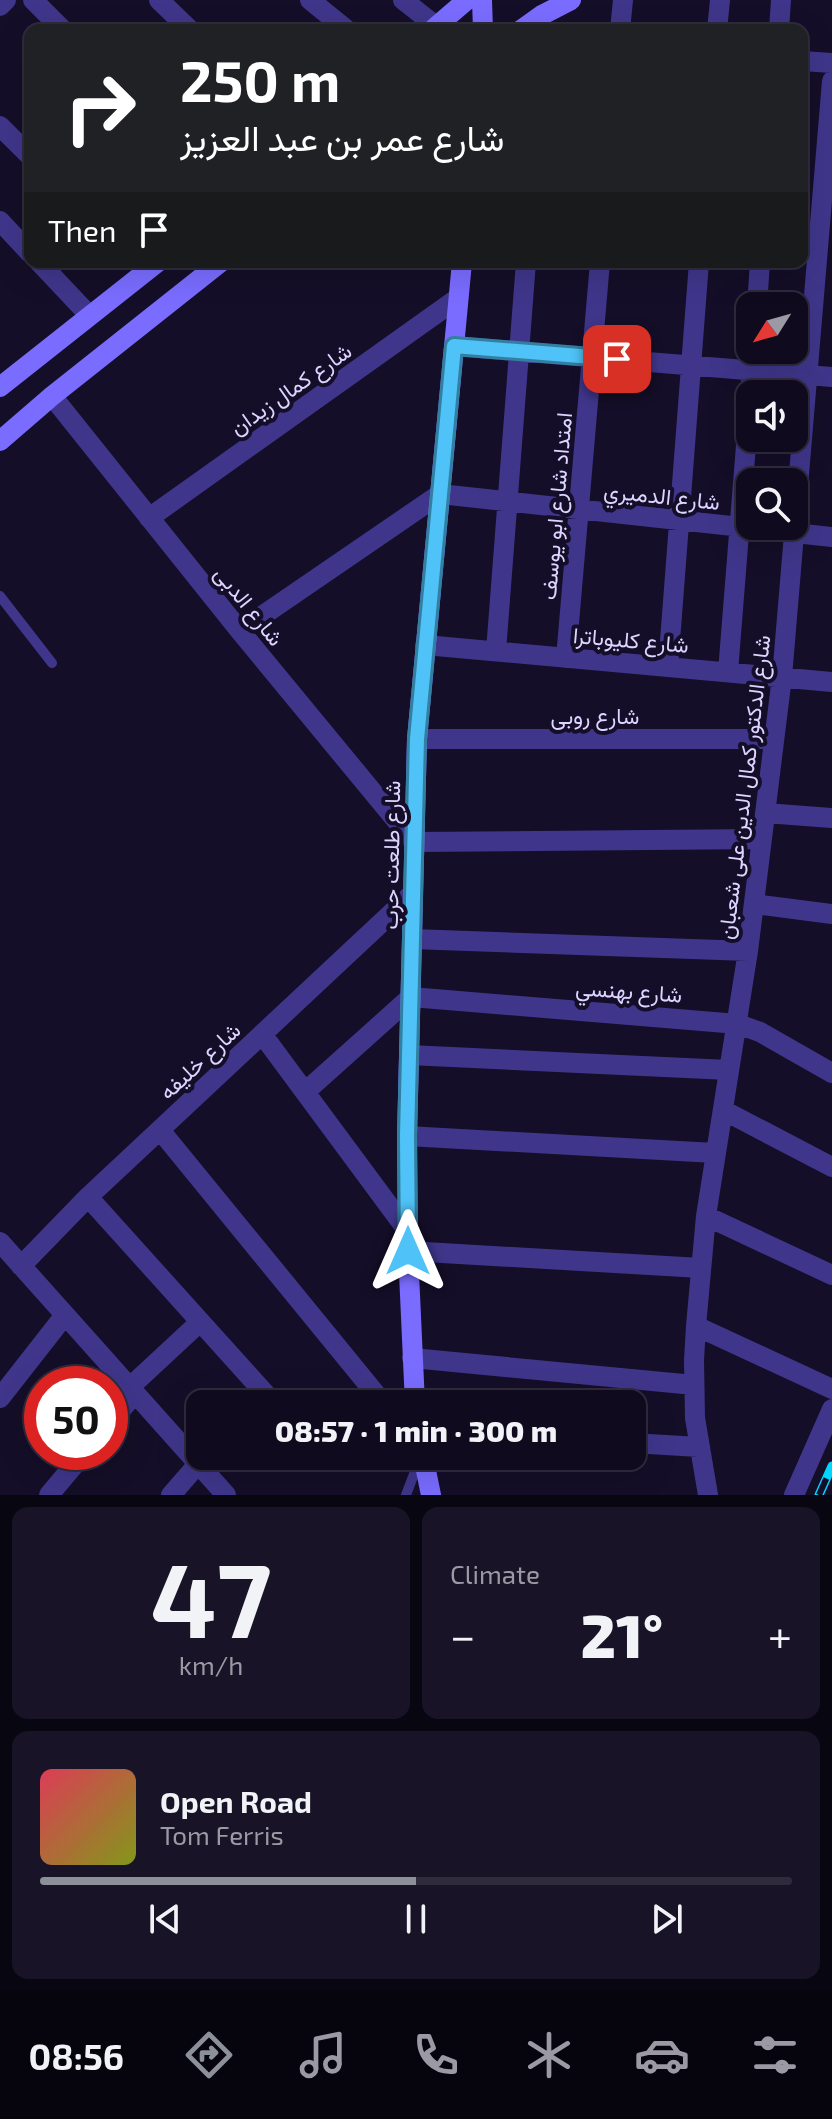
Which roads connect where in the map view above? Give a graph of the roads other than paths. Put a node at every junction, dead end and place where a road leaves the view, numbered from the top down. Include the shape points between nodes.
1 (6, 0) edge
2 (33, 0) edge
3 (159, 0) edge
4 (310, 0) edge
5 (403, 0) edge
6 (482, 0) edge
7 (571, 0) edge
8 (623, 0) edge
9 (720, 0) edge
10 (781, 0) edge
11 (0, 6) edge
12 (458, 10) edge
13 (542, 23) edge
14 (57, 24) edge
15 (184, 24) edge
16 (340, 24) edge
17 (430, 24) edge
18 (439, 24) edge
19 (483, 24) edge
20 (621, 24) edge
21 (718, 24) edge
22 (779, 24) edge
23 (808, 61) edge
24 (832, 63) edge
25 (832, 81) edge
26 (0, 126) edge
27 (830, 126) edge
28 (24, 150) edge
29 (0, 221) edge
30 (811, 222) edge
31 (24, 247) edge
32 (45, 268) edge
33 (142, 268) edge
34 (213, 268) edge
35 (461, 268) edge
36 (526, 268) edge
37 (599, 268) edge
38 (699, 268) edge
39 (760, 268) edge
40 (758, 292) edge
41 (458, 298) junction
42 (89, 315) junction
43 (454, 346) junction
44 (519, 352) junction
45 (592, 357) junction
46 (736, 361) edge
47 (767, 364) edge
48 (691, 365) junction
49 (807, 375) junction
50 (832, 377) edge
51 (1, 386) edge
52 (52, 396) junction
53 (0, 441) edge
54 (799, 468) edge
55 (440, 494) junction
56 (508, 501) junction
57 (579, 510) junction
58 (149, 518) junction
59 (679, 520) junction
60 (736, 527) edge
61 (808, 534) edge
62 (832, 537) edge
63 (739, 540) edge
64 (793, 540) edge
65 (0, 596) edge
66 (240, 631) junction
67 (425, 645) junction
68 (496, 651) junction
69 (566, 658) junction
70 (52, 663) dead end
71 (668, 667) junction
72 (728, 672) junction
73 (782, 677) junction
74 (832, 682) edge
75 (417, 739) junction
76 (774, 739) junction
77 (765, 813) junction
78 (832, 818) edge
79 (762, 839) junction
80 (414, 842) junction
81 (413, 893) junction
82 (754, 904) junction
83 (832, 914) edge
84 (412, 939) junction
85 (748, 951) junction
86 (411, 997) junction
87 (738, 1024) junction
88 (262, 1034) junction
89 (409, 1055) junction
90 (729, 1070) junction
91 (832, 1073) edge
92 (305, 1092) junction
93 (723, 1110) junction
94 (160, 1130) junction
95 (407, 1136) junction
96 (715, 1153) junction
97 (832, 1167) edge
98 (88, 1197) junction
99 (706, 1216) junction
100 (407, 1230) junction
101 (0, 1242) edge
102 (408, 1251) junction
103 (21, 1266) junction
104 (701, 1268) junction
105 (832, 1275) edge
106 (65, 1315) junction
107 (200, 1322) junction
108 (696, 1326) junction
109 (412, 1358) junction
110 (694, 1385) junction
111 (832, 1389) edge
112 (132, 1390) junction
113 (262, 1390) edge
114 (373, 1390) edge
115 (414, 1390) edge
116 (128, 1396) edge
117 (0, 1398) edge
118 (832, 1409) edge
119 (646, 1444) edge
120 (699, 1447) junction
121 (186, 1451) edge
122 (70, 1470) edge
123 (193, 1470) edge
124 (203, 1470) edge
125 (416, 1470) edge
126 (425, 1470) edge
127 (49, 1495) edge
128 (171, 1495) edge
129 (226, 1495) edge
130 (406, 1495) edge
131 (431, 1495) edge
132 (708, 1495) edge
133 (794, 1495) edge

1 - 11 street
2 - 14 street
3 - 15 street
4 - 16 street
5 - 17 street
6 - 19 main road
7 - 13 main road
8 - 20 street
9 - 21 street
10 - 22 street
12 - 18 main road
23 - 24 street
25 - 27 street, شارع الدكتور كمال الدين على شعبان
26 - 28 street
27 - 30 street, شارع الدكتور كمال الدين على شعبان
29 - 31 street
30 - 49 street, شارع الدكتور كمال الدين على شعبان
32 - 42 street
33 - 42 main road
34 - 52 main road
35 - 41 main road, شارع طلعت حرب
36 - 44 street
37 - 45 street, امتداد شارع ابو يوسف
38 - 48 street
39 - 40 street
41 - 43 main road, شارع طلعت حرب
41 - 58 street, شارع كمال زيدان
42 - 51 main road
43 - 44 street
43 - 55 main road, شارع طلعت حرب
44 - 45 street
44 - 56 street
45 - 48 street
45 - 57 street, امتداد شارع ابو يوسف
46 - 48 street
47 - 49 street
48 - 59 street
49 - 50 street
49 - 54 street, شارع الدكتور كمال الدين على شعبان
52 - 53 main road
52 - 58 street, شارع الدبى
55 - 56 street, شارع الدميري
55 - 66 street
55 - 67 main road, شارع طلعت حرب
56 - 57 street, شارع الدميري
56 - 68 street
57 - 59 street, شارع الدميري
57 - 69 street, امتداد شارع ابو يوسف
58 - 66 street, شارع الدبى
59 - 60 street, شارع الدميري
59 - 71 street
61 - 62 street, شارع الدميري
63 - 72 street
64 - 73 street, شارع الدكتور كمال الدين على شعبان
65 - 70 lane
66 - 80 street, شارع الدبى
67 - 68 street, شارع كليوباترا
67 - 75 main road, شارع طلعت حرب
68 - 69 street, شارع كليوباترا
69 - 71 street, شارع كليوباترا
71 - 72 street, شارع كليوباترا
72 - 73 street, شارع كليوباترا
73 - 74 street, شارع كليوباترا
73 - 76 street, شارع الدكتور كمال الدين على شعبان
75 - 76 street, شارع روبى
75 - 80 main road, شارع طلعت حرب
76 - 77 street, شارع الدكتور كمال الدين على شعبان
77 - 78 street
77 - 79 street, شارع الدكتور كمال الدين على شعبان
79 - 80 street
79 - 82 street, شارع الدكتور كمال الدين على شعبان
80 - 81 main road, شارع طلعت حرب
81 - 84 main road, شارع طلعت حرب
81 - 88 street, شارع خليفه
82 - 83 street
82 - 85 street, شارع الدكتور كمال الدين على شعبان
84 - 85 street
84 - 86 main road, شارع طلعت حرب
85 - 87 street, شارع الدكتور كمال الدين على شعبان
86 - 87 street, شارع بهنسي
86 - 89 main road, شارع طلعت حرب
86 - 92 street
87 - 90 street, شارع الدكتور كمال الدين على شعبان
87 - 91 street, شارع بهنسي
88 - 92 street
88 - 94 street, شارع خليفه
89 - 90 street
89 - 95 main road, شارع طلعت حرب
90 - 93 street, شارع الدكتور كمال الدين على شعبان
92 - 100 street
93 - 96 street, شارع الدكتور كمال الدين على شعبان
93 - 97 street
94 - 98 street, شارع خليفه
94 - 114 street
95 - 96 street
95 - 100 main road, شارع طلعت حرب
96 - 99 street, شارع الدكتور كمال الدين على شعبان
98 - 103 street, شارع خليفه
98 - 107 street
99 - 104 street, شارع الدكتور كمال الدين على شعبان
99 - 105 street
100 - 102 main road, شارع طلعت حرب
101 - 103 street
102 - 104 street
102 - 109 main road, شارع طلعت حرب
103 - 106 street
104 - 108 street, شارع الدكتور كمال الدين على شعبان
106 - 112 street
106 - 117 street
107 - 112 street
107 - 113 street
108 - 110 street, شارع الدكتور كمال الدين على شعبان
108 - 111 street
109 - 110 street
109 - 115 main road, شارع طلعت حرب
110 - 120 street, شارع الدكتور كمال الدين على شعبان
112 - 116 street
112 - 121 street
118 - 133 street
119 - 120 street
120 - 132 street, شارع الدكتور كمال الدين على شعبان
122 - 127 street
123 - 128 street
124 - 129 street
125 - 130 lane
126 - 131 main road

